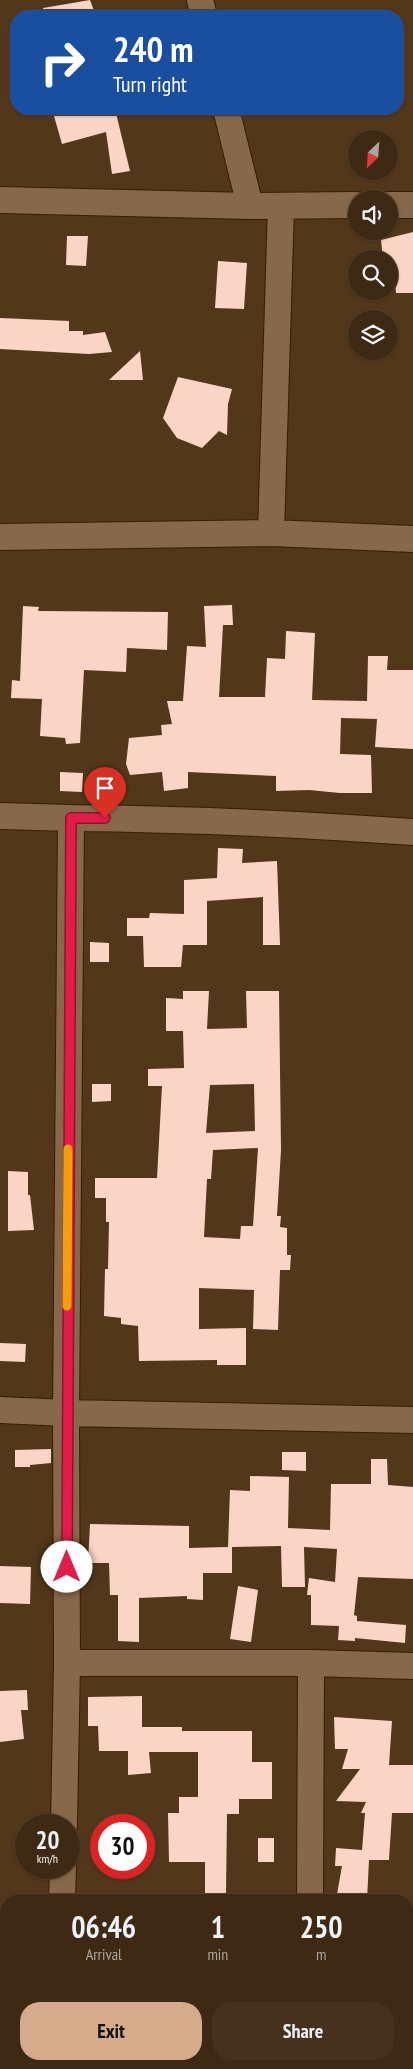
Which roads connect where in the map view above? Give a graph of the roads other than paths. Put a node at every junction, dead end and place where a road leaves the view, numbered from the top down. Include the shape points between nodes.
1 (227, 115) edge
2 (0, 200) edge
3 (413, 204) edge
4 (348, 205) edge
5 (398, 205) edge
6 (250, 206) junction
7 (281, 206) junction
8 (271, 533) junction
9 (0, 537) edge
10 (413, 539) edge
11 (0, 816) edge
12 (71, 818) junction
13 (413, 832) edge
14 (0, 1410) edge
15 (66, 1413) junction
16 (413, 1420) edge
17 (67, 1663) junction
18 (311, 1663) junction
19 (413, 1666) edge
20 (64, 1814) edge
21 (63, 1879) edge
22 (62, 1894) edge
23 (310, 1894) edge

1 - 6 street
2 - 6 street
3 - 5 street
4 - 7 street
6 - 7 street
7 - 8 street
8 - 9 street
8 - 10 street
11 - 12 street
12 - 13 street via 156,818
12 - 15 street
14 - 15 street
15 - 16 street
15 - 17 street
17 - 18 street
17 - 20 street
18 - 19 street
18 - 23 street
21 - 22 street

